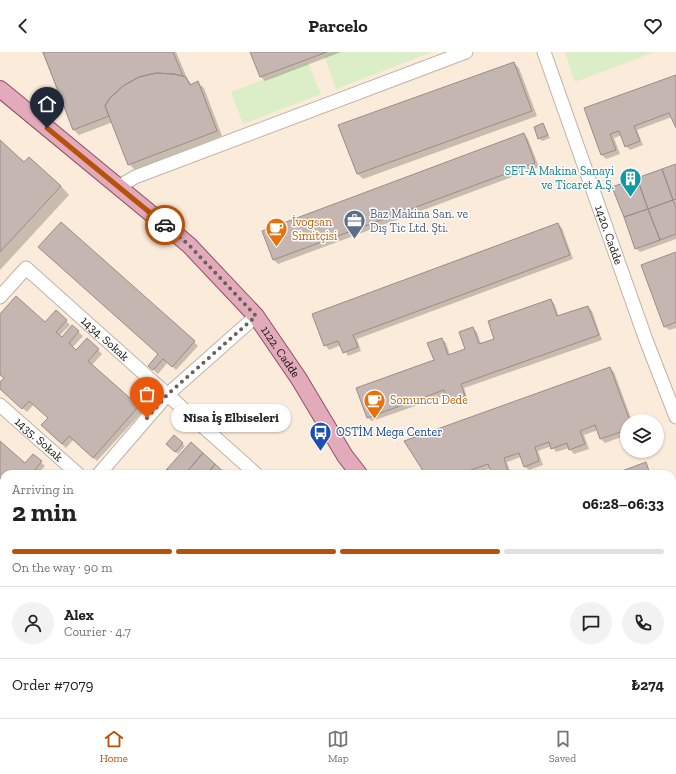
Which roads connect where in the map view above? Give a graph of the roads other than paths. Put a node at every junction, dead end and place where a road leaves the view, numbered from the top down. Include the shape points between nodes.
1 (466, 52) edge
2 (544, 52) edge
3 (0, 89) edge
4 (118, 187) junction
5 (0, 297) edge
6 (256, 316) junction
7 (167, 395) junction
8 (0, 405) edge
9 (676, 417) edge
10 (73, 470) edge
11 (102, 470) edge
12 (251, 470) edge
13 (356, 470) edge

1 - 4 street via 135,177
2 - 9 street, 1420. Cadde via 646,340
3 - 4 main road, 1122. Cadde
4 - 6 main road, 1122. Cadde via 189,245
5 - 7 street, 1434. Sokak via 26,268
6 - 7 street
6 - 13 main road, 1122. Cadde
7 - 11 street
7 - 12 street, 1434. Sokak
8 - 10 street, 1435. Sokak

